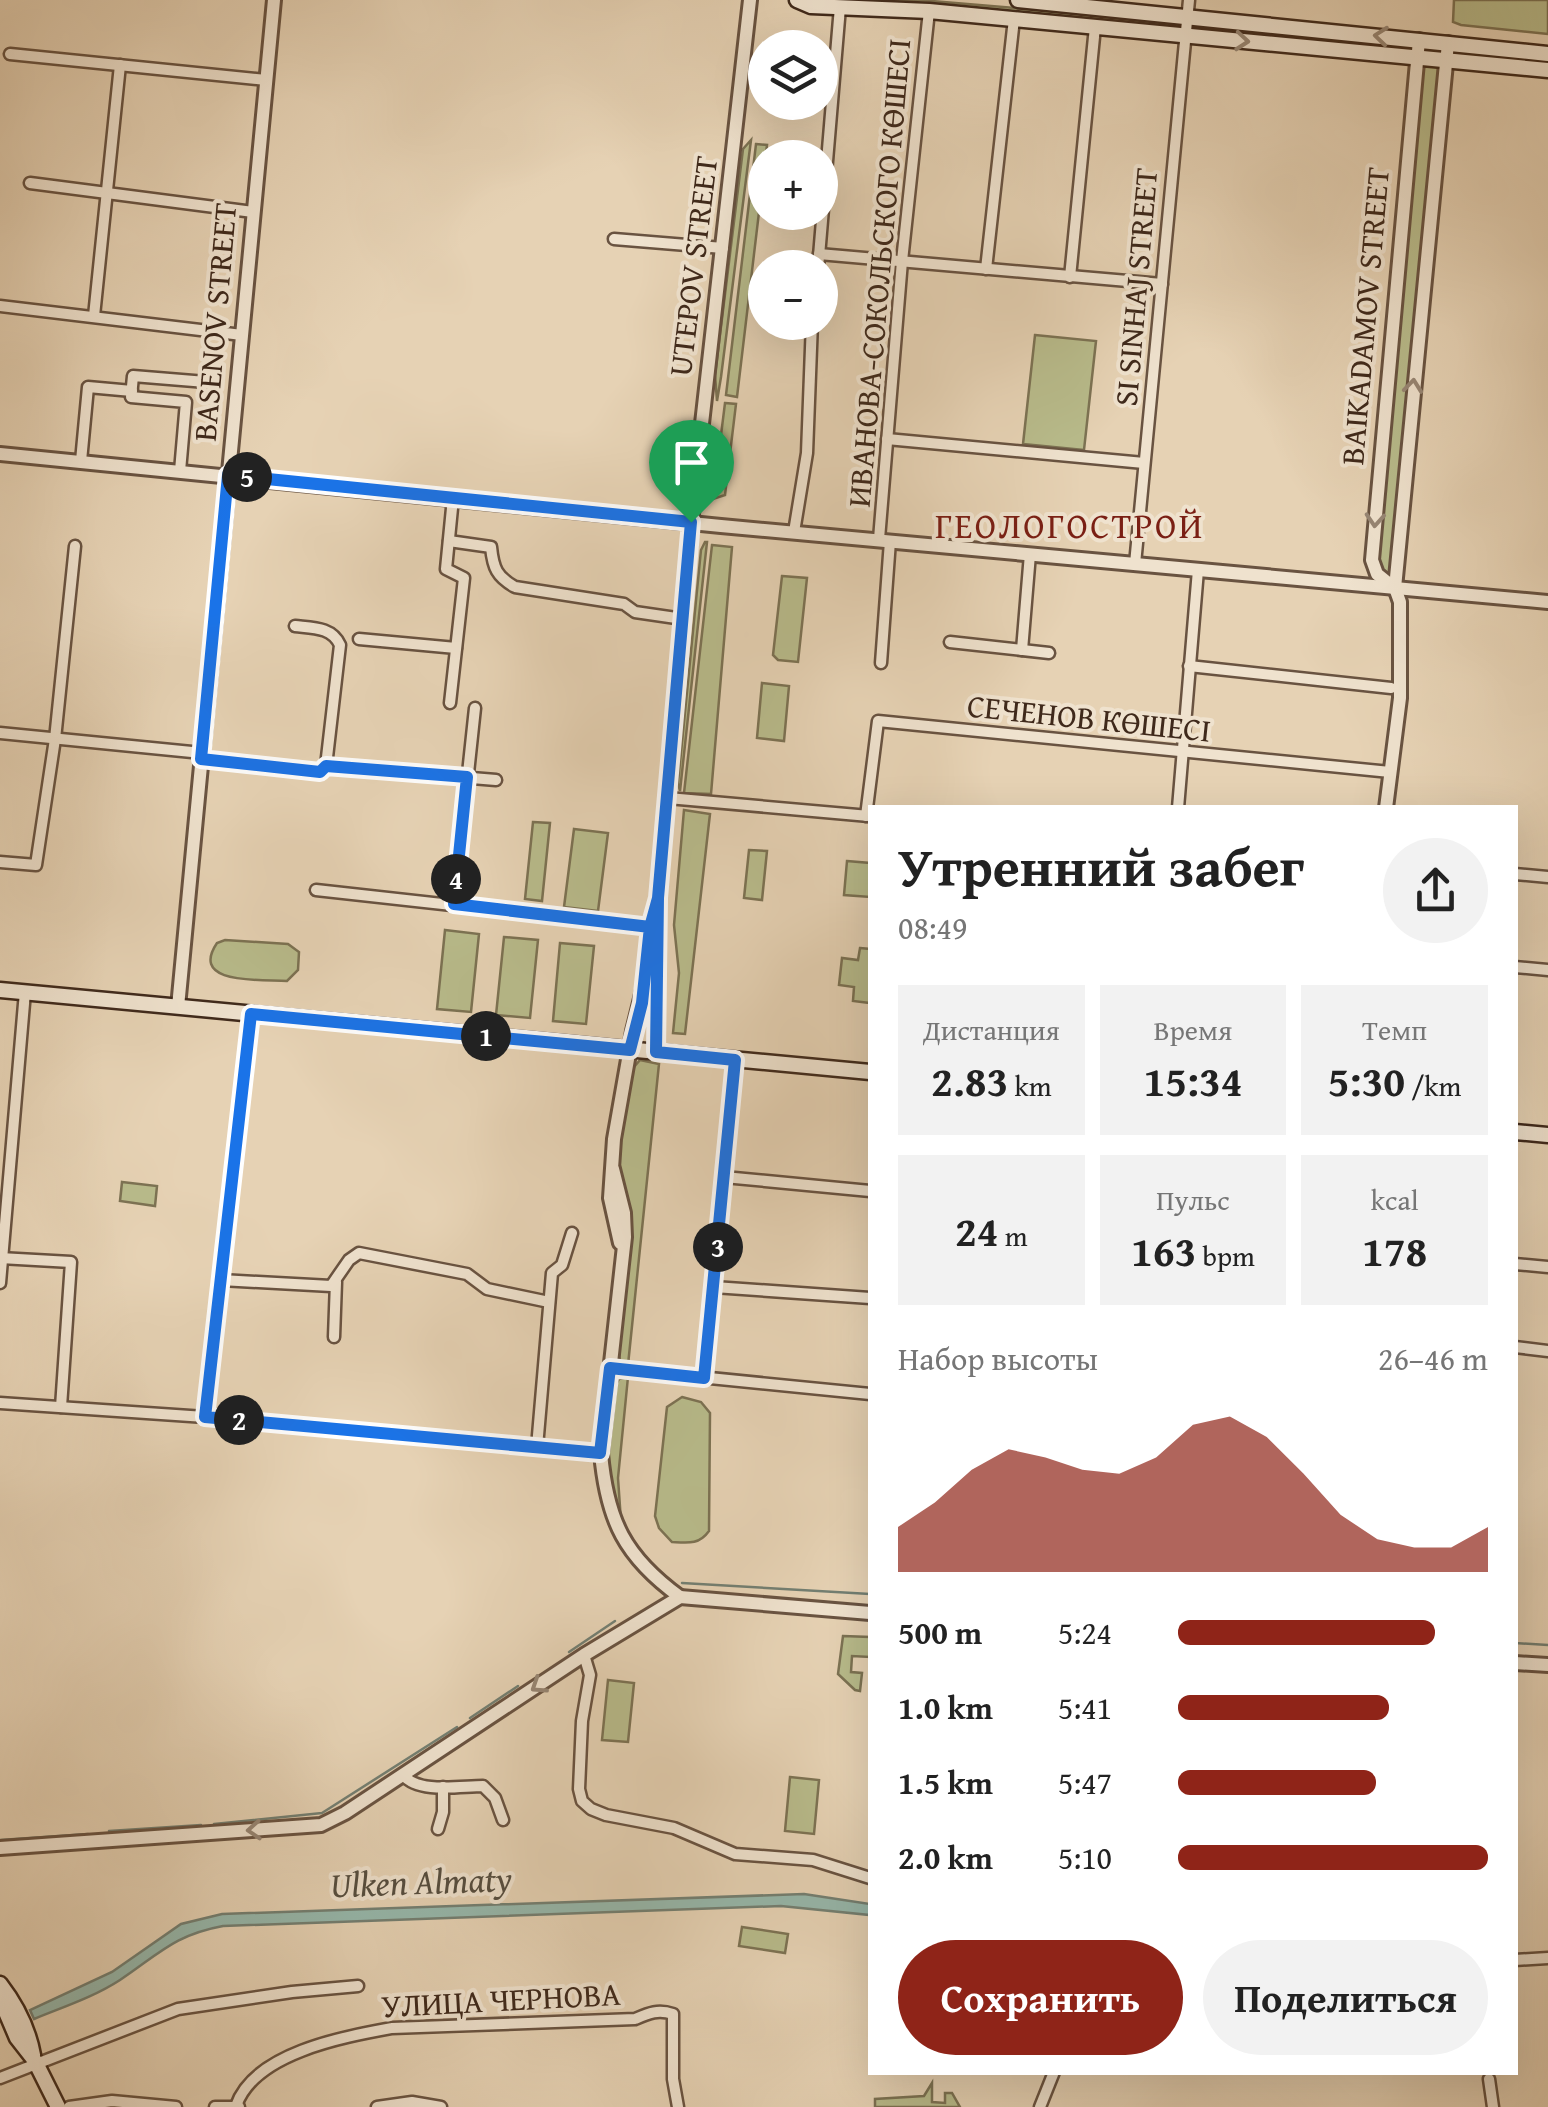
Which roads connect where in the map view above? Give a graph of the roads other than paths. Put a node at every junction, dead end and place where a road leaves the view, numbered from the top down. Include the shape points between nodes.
1 (274, 0) edge
2 (750, 0) edge
3 (797, 0) edge
4 (1018, 0) edge
5 (1100, 4) edge
6 (840, 7) junction
7 (1188, 8) edge
8 (929, 11) junction
9 (1014, 19) junction
10 (1095, 26) junction
11 (1185, 36) junction
12 (1418, 40) junction
13 (1448, 43) junction
14 (10, 54) dead end
15 (1548, 54) edge
16 (1417, 57) junction
17 (1446, 59) junction
18 (120, 66) junction
19 (1548, 70) edge
20 (266, 80) junction
21 (30, 183) dead end
22 (106, 192) junction
23 (253, 212) junction
24 (614, 239) dead end
25 (722, 248) junction
26 (819, 250) edge
27 (838, 256) edge
28 (902, 262) junction
29 (986, 269) junction
30 (1070, 278) junction
31 (1162, 284) junction
32 (0, 306) edge
33 (94, 316) junction
34 (242, 334) junction
35 (811, 340) edge
36 (206, 382) dead end
37 (132, 391) junction
38 (888, 439) junction
39 (0, 454) edge
40 (81, 461) junction
41 (1144, 463) junction
42 (180, 471) junction
43 (1378, 473) junction
44 (1404, 474) junction
45 (228, 475) junction
46 (453, 498) junction
47 (691, 522) junction
48 (794, 532) junction
49 (885, 540) junction
50 (449, 541) junction
51 (75, 546) dead end
52 (1030, 554) junction
53 (1135, 564) junction
54 (1198, 570) junction
55 (1394, 588) junction
56 (1548, 602) edge
57 (683, 619) junction
58 (295, 626) dead end
59 (359, 639) dead end
60 (950, 642) dead end
61 (456, 648) junction
62 (1022, 650) junction
63 (1049, 653) dead end
64 (881, 663) dead end
65 (1189, 666) junction
66 (1390, 688) dead end
67 (450, 702) dead end
68 (475, 708) dead end
69 (0, 733) edge
70 (55, 739) junction
71 (1181, 753) junction
72 (202, 756) junction
73 (326, 766) junction
74 (1390, 772) junction
75 (467, 777) junction
76 (496, 780) dead end
77 (668, 798) junction
78 (869, 805) edge
79 (1178, 805) edge
80 (1386, 805) edge
81 (868, 816) edge
82 (0, 862) edge
83 (1518, 874) edge
84 (1548, 877) edge
85 (316, 890) dead end
86 (658, 898) junction
87 (454, 904) junction
88 (650, 927) junction
89 (1518, 967) edge
90 (1548, 970) edge
91 (0, 990) edge
92 (25, 992) junction
93 (178, 1007) junction
94 (251, 1014) junction
95 (630, 1050) junction
96 (656, 1052) junction
97 (735, 1060) junction
98 (868, 1072) edge
99 (1518, 1132) edge
100 (1548, 1135) edge
101 (724, 1177) junction
102 (4, 1189) edge
103 (868, 1191) edge
104 (572, 1232) dead end
105 (1, 1258) edge
106 (1518, 1264) edge
107 (1548, 1266) edge
108 (221, 1280) junction
109 (336, 1282) junction
110 (0, 1283) edge
111 (714, 1287) junction
112 (868, 1298) edge
113 (549, 1302) junction
114 (334, 1338) dead end
115 (1518, 1346) edge
116 (1548, 1351) edge
117 (610, 1368) junction
118 (704, 1378) junction
119 (868, 1394) edge
120 (0, 1403) edge
121 (61, 1407) junction
122 (205, 1417) junction
123 (537, 1447) junction
124 (600, 1453) junction
125 (680, 1597) junction
126 (868, 1613) edge
127 (584, 1655) junction
128 (1518, 1663) edge
129 (1548, 1665) edge
130 (403, 1775) junction
131 (443, 1787) junction
132 (503, 1820) dead end
133 (438, 1829) dead end
134 (0, 1848) edge
135 (868, 1877) edge
136 (1548, 1958) edge
137 (1518, 1960) edge
138 (0, 1984) edge
139 (358, 1986) dead end
140 (6, 2004) edge
141 (35, 2063) junction
142 (1053, 2075) edge
143 (0, 2078) edge
144 (1489, 2079) dead end
145 (238, 2106) edge
146 (58, 2107) edge
147 (69, 2107) edge
148 (176, 2107) edge
149 (215, 2107) edge
150 (377, 2107) edge
151 (441, 2107) edge
152 (678, 2107) edge
153 (1040, 2107) edge
154 (1492, 2107) edge

1 - 20 street, BASENOV STREET
2 - 25 street, UTEPOV STREET
3 - 6 main road
4 - 5 main road
5 - 7 main road
6 - 8 main road
6 - 26 street
7 - 11 street, SI SINHAJ STREET
12 -> 7 main road
8 - 9 main road
8 - 28 street, ИВАНОВА-СОКОЛЬСКОГО КӨШЕСІ
9 - 10 main road
9 - 29 street
10 - 11 main road
10 - 30 street
11 -> 16 main road
11 - 31 street, SI SINHAJ STREET
12 - 13 main road
12 - 16 street, BAIKADAMOV STREET
13 - 15 main road
13 - 17 street, BAIKADAMOV STREET
14 - 18 street
16 - 17 main road
16 - 43 street, BAIKADAMOV STREET
17 - 19 main road
44 -> 17 street, BAIKADAMOV STREET
18 - 20 street
18 - 22 street
20 - 23 street, BASENOV STREET
21 - 22 street
22 - 23 street
22 - 33 street
23 - 34 street, BASENOV STREET
24 - 25 street
25 - 47 street, UTEPOV STREET
27 - 28 street
28 - 29 street
28 - 38 street, ИВАНОВА-СОКОЛЬСКОГО КӨШЕСІ
29 - 30 street
30 - 31 street
31 - 41 street, SI SINHAJ STREET
32 - 33 street
33 - 34 street
34 - 45 street, BASENOV STREET
35 - 48 street via 807,454
36 - 37 street via 133,376
37 - 40 street via 88,387
37 - 42 street via 131,397 186,402
38 - 41 street
38 - 49 street, ИВАНОВА-СОКОЛЬСКОГО КӨШЕСІ
39 - 40 street
40 - 42 street
41 - 53 street, SI SINHAJ STREET
42 - 45 street
43 - 44 street
43 -> 55 street, BAIKADAMOV STREET via 1372,560
44 - 55 street, BAIKADAMOV STREET
45 - 46 street
45 - 72 street, BASENOV STREET
46 - 47 street
46 - 50 street
47 - 48 street
47 - 57 street, UTEPOV STREET
48 - 49 street
49 - 52 street
49 - 64 street, ИВАНОВА-СОКОЛЬСКОГО КӨШЕСІ
50 - 57 street via 491,547 499,578 515,587
50 - 61 street via 446,569 464,578
51 - 70 street
52 - 53 street
52 - 62 street
53 - 54 street
54 - 55 street
54 - 65 street
55 - 56 street
55 - 74 street, BAIKADAMOV STREET via 1400,602 1400,688
57 - 77 street, UTEPOV STREET
58 - 73 street via 320,629 340,645
59 - 61 street
60 - 62 street
61 - 67 street
62 - 63 street
65 - 66 street
65 - 71 street
68 - 75 street
69 - 70 street
70 - 72 street
70 - 82 street via 36,865
71 - 74 street, СЕЧЕНОВ КӨШЕСІ
71 - 78 street, СЕЧЕНОВ КӨШЕСІ via 878,721
71 - 79 street
72 - 73 street via 320,772
72 - 93 street, BASENOV STREET
73 - 75 street
74 - 80 street, BAIKADAMOV STREET
75 - 76 street
75 - 87 street
77 - 81 street
77 - 86 street, UTEPOV STREET
83 - 84 street
85 - 87 street
86 - 88 street, UTEPOV STREET
86 - 96 street, UTEPOV STREET
87 - 88 street
88 - 95 street, UTEPOV STREET
89 - 90 street
91 - 92 main road
92 - 93 main road
92 - 102 street
93 - 94 main road
94 - 95 main road
94 - 108 street
95 - 96 main road
95 - 117 street, UTEPOV STREET via 610,1198 622,1255
96 - 97 main road
97 - 98 main road
97 - 101 street
99 - 100 main road
101 - 103 street
101 - 111 street
102 - 105 street
104 - 113 street via 562,1265 552,1273
105 - 110 street
105 - 121 street via 71,1262
106 - 107 street
108 - 109 street via 323,1287
108 - 122 street
109 - 113 street via 358,1253 468,1274 487,1289
109 - 114 street
111 - 112 street
111 - 118 street
113 - 123 street
115 - 116 street
117 - 118 street
117 - 124 street, UTEPOV STREET
118 - 119 street
120 - 121 street
121 - 122 street
122 - 123 street
123 - 124 street
124 - 125 street, UTEPOV STREET via 608,1503 626,1547
125 - 126 street
125 - 127 street
127 -> 130 street
127 - 135 street via 590,1675 579,1789 590,1810 674,1828 735,1854 813,1860
128 - 129 street
130 - 131 street via 411,1783
130 -> 134 street via 321,1825
131 - 132 street via 484,1786
131 - 133 street
136 - 137 street
138 - 140 main road
139 - 141 street via 178,2009
140 - 141 main road
141 - 143 street
141 - 146 main road
142 - 153 street
144 - 154 street
145 - 149 street
145 - 152 street, УЛИЦА ЧЕРНОВА via 266,2069 362,2034 635,2019 654,2011 673,2014
147 - 148 street via 112,2101
150 - 151 street

